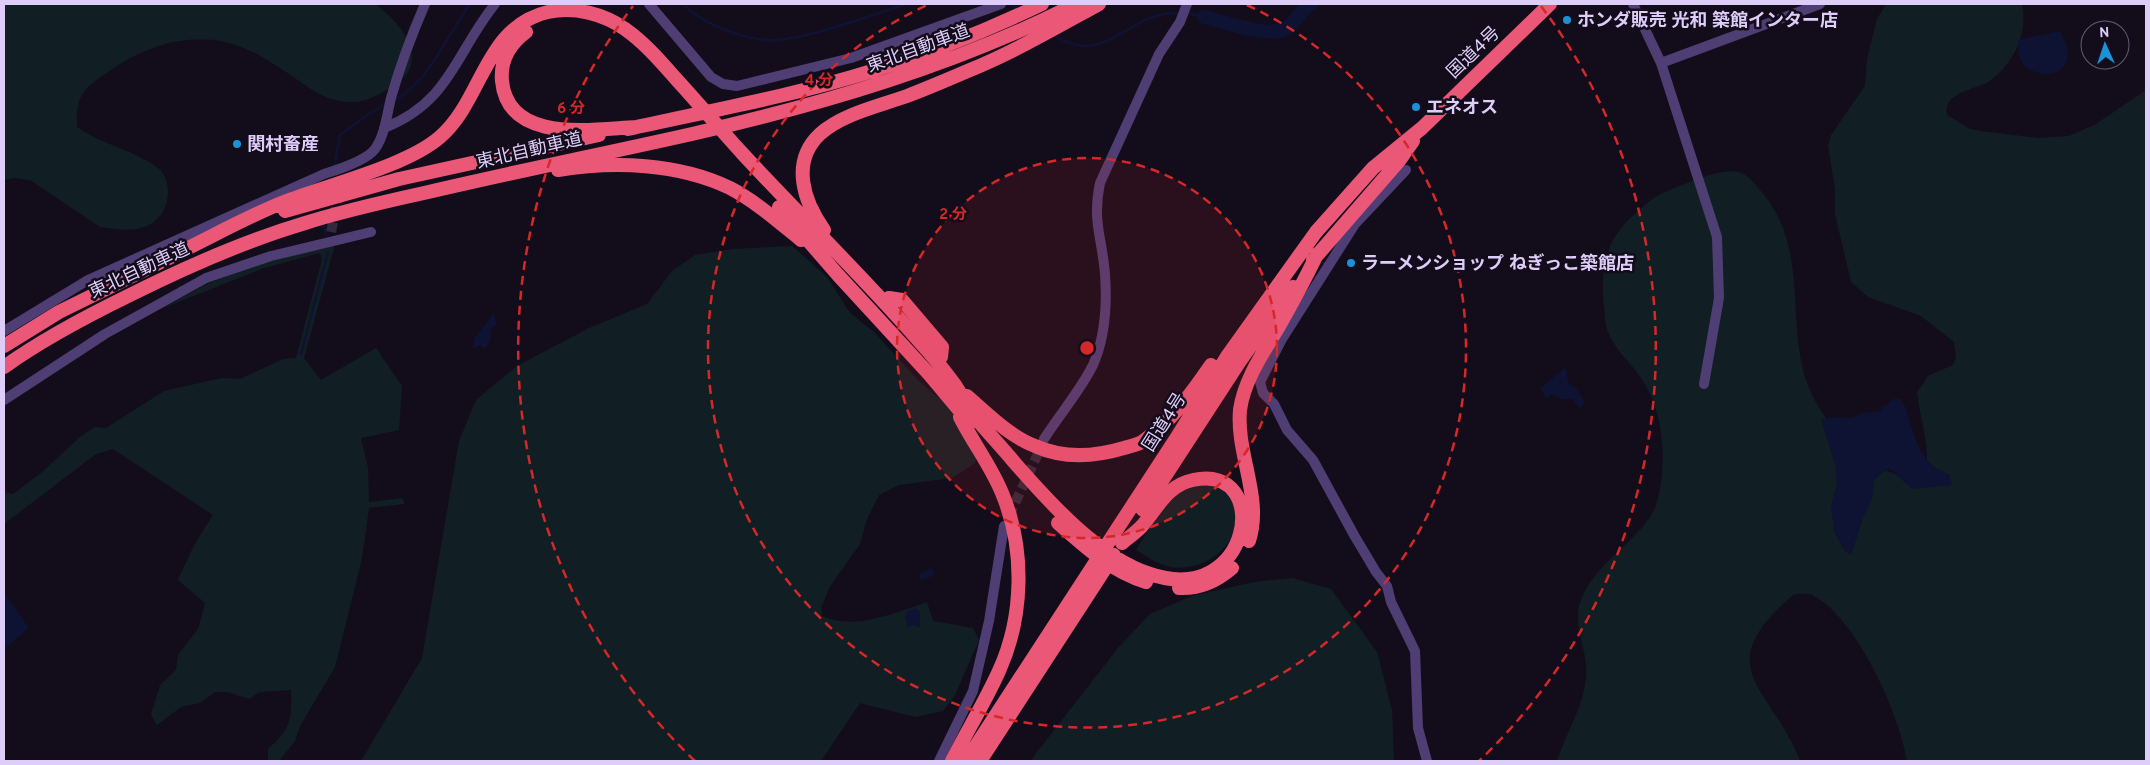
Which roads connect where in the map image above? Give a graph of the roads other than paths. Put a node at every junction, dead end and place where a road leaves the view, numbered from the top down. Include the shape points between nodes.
1 (426, 4) edge
2 (495, 4) edge
3 (649, 4) edge
4 (1042, 4) edge
5 (1099, 4) edge
6 (1550, 4) edge
7 (1633, 4) edge
8 (1820, 4) edge
9 (999, 5) edge
10 (1186, 5) edge
11 (1074, 9) edge
12 (1033, 32) junction
13 (1661, 63) junction
14 (677, 87) junction
15 (636, 127) junction
16 (384, 128) junction
17 (1422, 128) junction
18 (1406, 170) dead end
19 (464, 184) junction
20 (1345, 198) junction
21 (1361, 210) junction
22 (371, 232) dead end
23 (1316, 232) junction
24 (1317, 254) junction
25 (167, 258) junction
26 (841, 269) junction
27 (873, 291) junction
28 (4, 331) edge
29 (4, 346) edge
30 (942, 363) junction
31 (4, 366) edge
32 (1704, 384) dead end
33 (953, 389) junction
34 (4, 400) edge
35 (1044, 439) tunnel mouth
36 (1004, 526) tunnel mouth
37 (1122, 542) junction
38 (1127, 569) junction
39 (938, 761) edge
40 (952, 761) edge
41 (966, 761) edge
42 (980, 761) edge
43 (1427, 761) edge

1 - 16 street via 391,97
2 - 16 street via 438,92 416,113
3 - 9 street via 711,76 723,84 737,86 851,58
4 - 15 highway, 東北自動車道 via 872,71 742,105
5 - 11 highway
6 - 17 highway, 国道4号
7 - 13 street
8 - 13 street
10 - 35 street via 1180,22 1159,54 1100,183 1096,224 1105,274 1100,344 1086,377
11 - 12 highway
12 - 19 highway, 東北自動車道 via 809,104 693,134
12 - 26 highway via 974,69 843,119 820,134 805,157 802,175 804,194
13 - 32 street via 1717,237 1719,298
14 - 15 highway via 624,38 587,20 564,19 542,23 524,34 508,51 502,73 503,88 507,100 525,120 538,126 560,129
14 - 25 highway via 654,54 621,26 596,14 570,10 549,12 526,21 505,38 487,62 459,115 440,137 414,153 280,204
14 - 26 highway via 805,235
15 - 25 highway, 東北自動車道 via 345,193 231,230
16 - 28 street via 375,150 342,171 328,173 88,280
17 - 20 highway, 国道4号 via 1373,168
17 - 21 highway, 国道4号
18 - 21 street
19 - 26 highway via 562,169 606,166 675,170 731,189
19 - 31 highway, 東北自動車道 via 303,223 245,243 172,274 67,326
20 - 21 street
20 - 23 highway, 国道4号
21 - 24 highway, 国道4号
21 - 43 street via 1282,339 1265,369 1260,387 1274,404 1287,430 1313,460 1376,572 1388,586 1391,602 1415,651 1418,728
22 - 34 street via 332,236 206,278 105,334
23 - 33 highway via 1284,263 1188,399 1140,443 1083,456 1056,453 1034,446 1010,432
23 - 41 highway, 国道4号 via 1228,355
24 - 37 highway, 国道4号 via 1240,360
24 - 38 highway via 1248,380 1240,410 1243,455 1254,520 1240,558 1215,581 1200,586 1166,588
25 - 29 highway, 東北自動車道 via 59,312
26 - 27 highway
26 - 33 highway via 879,320 938,384
27 - 30 highway
27 - 30 highway via 889,298
30 - 33 highway
33 - 38 highway via 1036,502
33 - 40 highway via 1003,495 1014,534 1018,567 1016,611 1009,645 1000,670
36 - 39 street via 989,621 973,691
37 - 38 highway via 1138,531 1164,496 1194,479 1209,478 1225,484 1242,507 1242,532 1236,546 1217,568 1202,576 1177,580
37 - 42 highway, 国道4号

